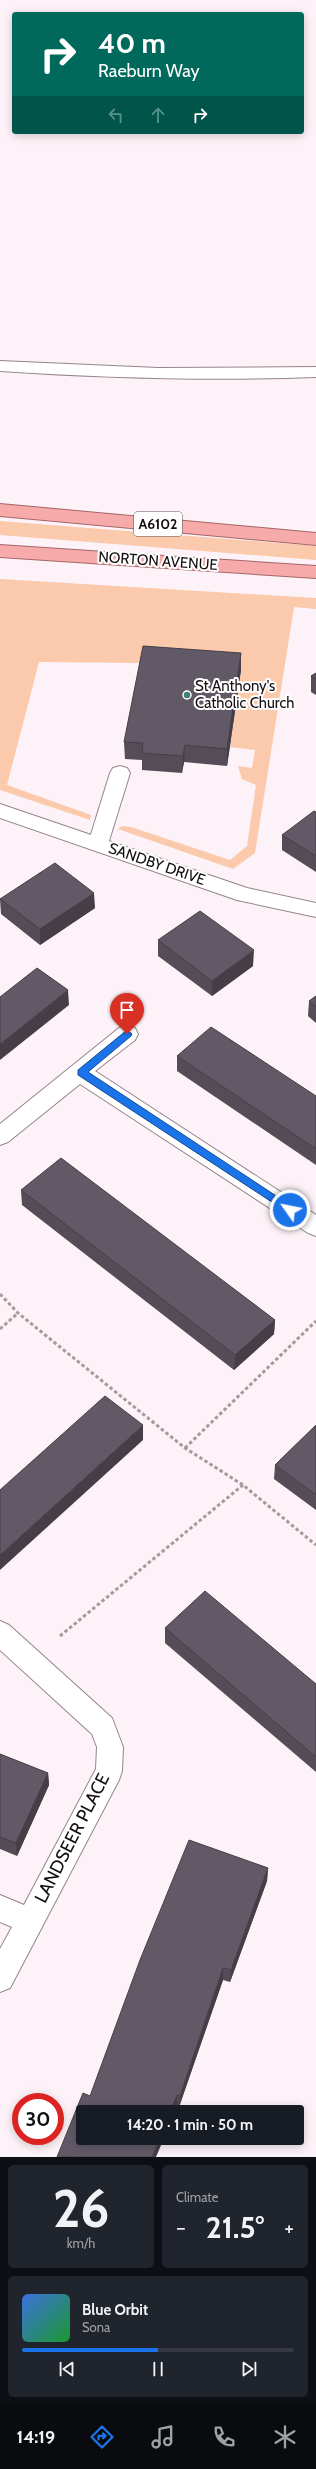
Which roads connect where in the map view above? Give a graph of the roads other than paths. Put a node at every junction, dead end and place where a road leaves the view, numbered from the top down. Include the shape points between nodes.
1 (0, 366) edge
2 (316, 372) edge
3 (0, 510) edge
4 (316, 538) edge
5 (0, 551) edge
6 (316, 572) edge
7 (120, 773) dead end
8 (0, 811) edge
9 (98, 844) junction
10 (316, 910) edge
11 (127, 1034) dead end
12 (81, 1073) junction
13 (0, 1136) edge
14 (316, 1227) edge
15 (0, 1633) edge
16 (0, 1908) edge
17 (30, 1921) junction
18 (0, 1978) edge

1 - 2 street via 83,372
3 - 4 highway, A6102
5 - 6 highway, NORTON AVENUE
7 - 9 street
8 - 9 street, SANDBY DRIVE
9 - 10 street, SANDBY DRIVE via 244,895
11 - 12 street
12 - 13 street
12 - 14 street
15 - 17 street, LANDSEER PLACE via 103,1727 110,1747 109,1771
16 - 17 street, LANDSEER PLACE
17 - 18 street, LANDSEER PLACE

